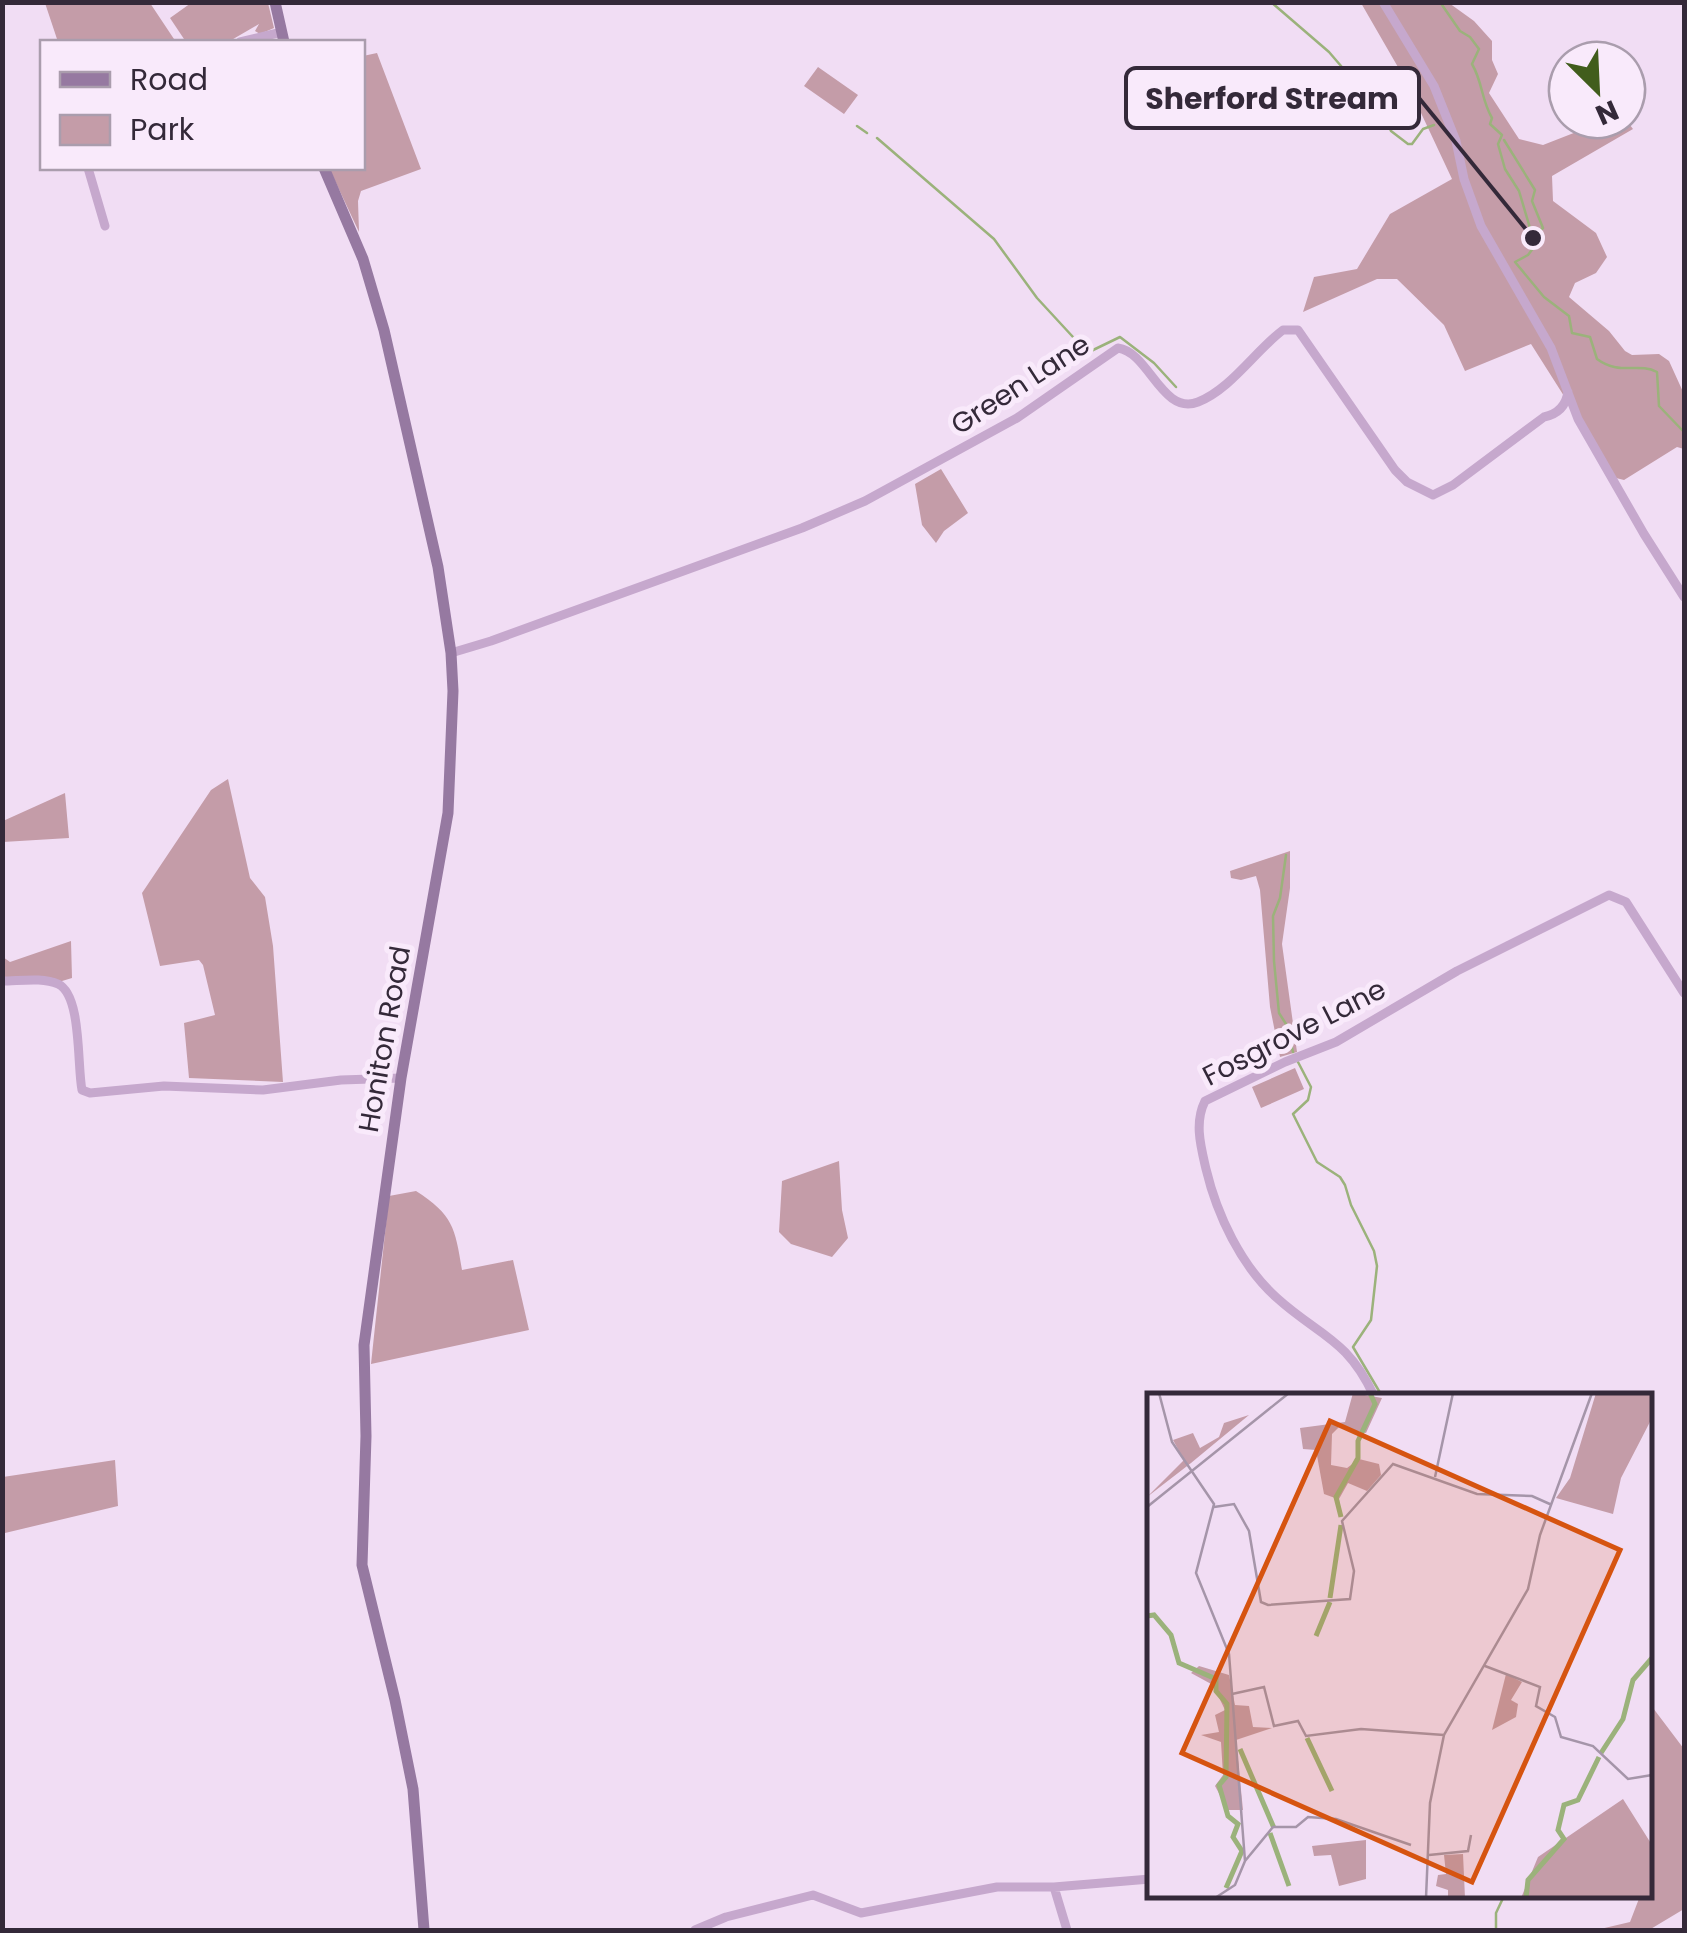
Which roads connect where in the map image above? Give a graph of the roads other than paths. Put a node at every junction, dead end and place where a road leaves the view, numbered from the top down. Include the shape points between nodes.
1 (275, 2) edge
2 (1383, 2) edge
3 (283, 37) edge
4 (257, 40) edge
5 (89, 170) edge
6 (325, 170) edge
7 (105, 226) dead end
8 (1568, 392) junction
9 (1554, 415) junction
10 (1578, 420) junction
11 (1684, 597) edge
12 (451, 653) junction
13 (2, 981) edge
14 (1684, 993) edge
15 (401, 1078) junction
16 (1372, 1393) edge
17 (1147, 1878) edge
18 (1054, 1888) junction
19 (424, 1930) edge
20 (695, 1930) edge
21 (1067, 1930) edge

1 - 3 main road
2 - 8 street via 1434,86 1482,226 1551,348
3 - 4 street
5 - 7 street
6 - 12 main road, Honiton Road via 384,330
8 - 9 street
8 - 10 street
9 - 10 street
9 - 12 street, Green Lane via 1432,495 1395,470 1298,330 1284,330 1190,404 1165,391 1132,352 1118,348 1017,418 865,501
10 - 11 street
12 - 15 main road, Honiton Road via 448,814
13 - 15 street via 58,984 66,991 82,1090 90,1093 164,1086 263,1090
14 - 16 street, Fosgrove Lane via 1626,902 1609,895 1457,970 1336,1042 1207,1098 1199,1120 1205,1164 1242,1255 1276,1298 1344,1348
15 - 19 main road, Honiton Road via 364,1346 362,1565 412,1789
17 - 18 street
18 - 20 street via 997,1887 861,1913 813,1895
18 - 21 street

